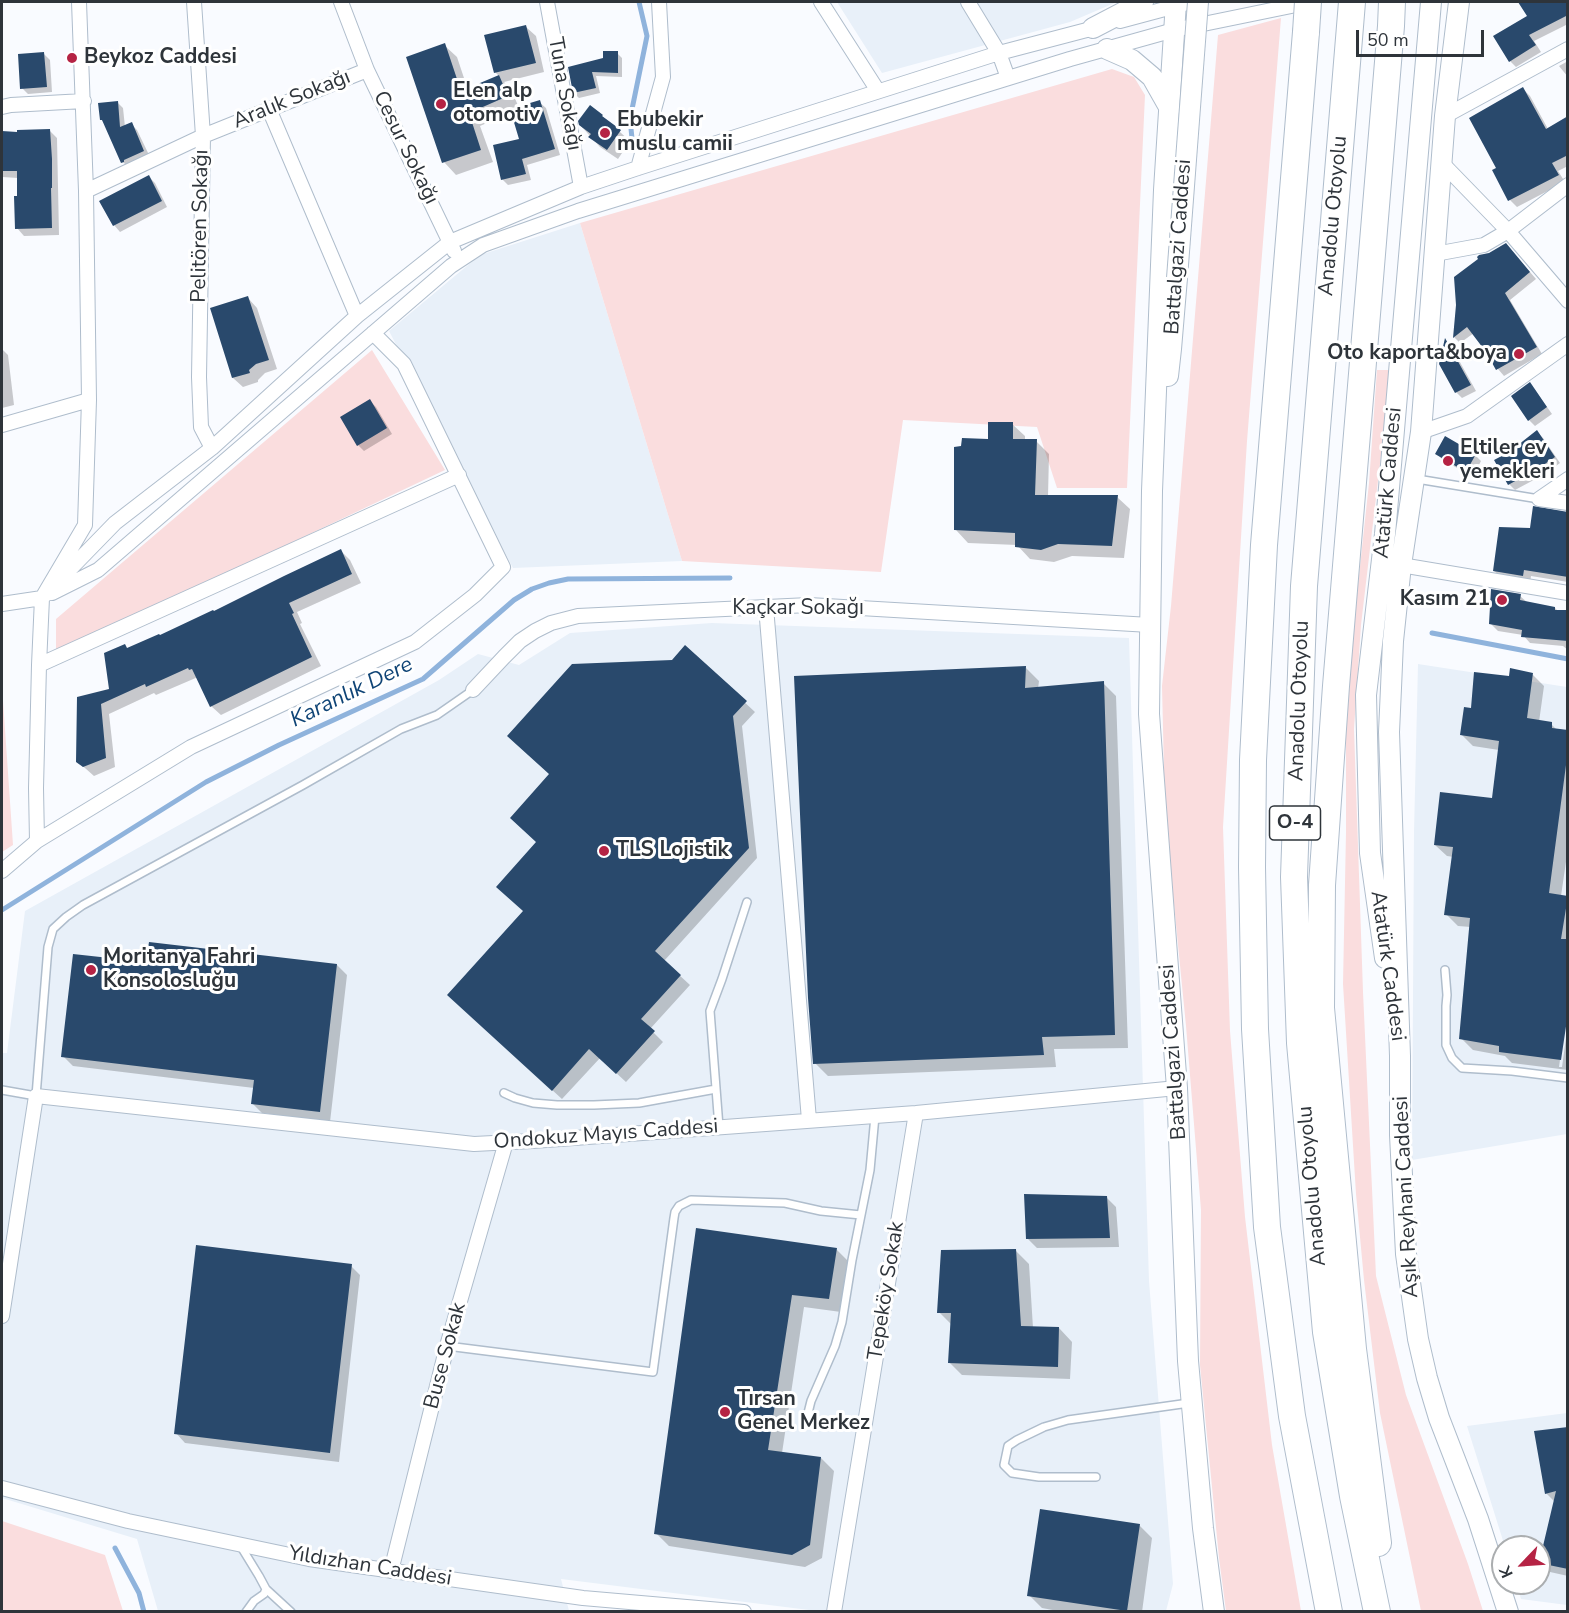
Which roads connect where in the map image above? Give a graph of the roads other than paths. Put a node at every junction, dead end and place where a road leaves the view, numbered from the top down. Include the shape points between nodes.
1 (80, 2) edge
2 (194, 2) edge
3 (341, 2) edge
4 (548, 2) edge
5 (658, 2) edge
6 (821, 2) edge
7 (968, 2) edge
8 (1143, 2) edge
9 (1181, 2) edge
10 (1198, 2) edge
11 (1310, 2) edge
12 (1352, 2) edge
13 (1431, 2) edge
14 (1475, 2) edge
15 (1458, 11) edge
16 (1392, 14) edge
17 (1093, 28) junction
18 (1174, 30) junction
19 (1107, 49) junction
20 (1568, 49) edge
21 (999, 53) junction
22 (367, 70) junction
23 (1008, 78) junction
24 (878, 92) junction
25 (84, 101) junction
26 (2, 107) edge
27 (1169, 107) junction
28 (269, 109) junction
29 (1445, 116) junction
30 (203, 136) junction
31 (1441, 162) junction
32 (638, 168) junction
33 (1568, 185) edge
34 (581, 187) junction
35 (86, 190) junction
36 (1508, 231) junction
37 (450, 242) junction
38 (1435, 255) junction
39 (459, 261) junction
40 (1568, 301) edge
41 (357, 316) junction
42 (373, 333) junction
43 (1568, 344) edge
44 (89, 400) junction
45 (2, 425) edge
46 (1421, 432) junction
47 (212, 448) junction
48 (459, 475) junction
49 (1414, 479) junction
50 (1568, 479) edge
51 (1152, 491) junction
52 (1539, 499) junction
53 (1568, 503) edge
54 (1401, 565) junction
55 (1568, 592) edge
56 (42, 598) junction
57 (2, 604) edge
58 (766, 607) junction
59 (1150, 625) junction
60 (39, 665) junction
61 (473, 690) joint
62 (37, 841) junction
63 (2, 871) edge
64 (747, 902) dead end
65 (1445, 970) dead end
66 (1400, 1056) junction
67 (1568, 1078) edge
68 (1177, 1088) junction
69 (716, 1089) junction
70 (2, 1090) edge
71 (504, 1093) dead end
72 (36, 1096) junction
73 (916, 1113) junction
74 (875, 1116) junction
75 (809, 1120) junction
76 (719, 1127) junction
77 (506, 1142) junction
78 (861, 1215) junction
79 (2, 1316) edge
80 (447, 1346) junction
81 (1192, 1403) junction
82 (807, 1417) dead end
83 (1096, 1477) dead end
84 (2, 1488) edge
85 (239, 1545) junction
86 (391, 1571) junction
87 (266, 1589) junction
88 (585, 1605) edge
89 (246, 1611) edge
90 (291, 1611) edge
91 (744, 1611) edge
92 (834, 1611) edge
93 (1214, 1611) edge
94 (1329, 1611) edge
95 (1377, 1611) edge
96 (1387, 1611) edge
97 (1508, 1611) edge

1 - 25 street
2 - 30 street, Pelitören Sokağı
3 - 22 street, Cesur Sokağı
4 - 34 street, Tuna Sokağı
5 - 32 street via 663,77
6 - 24 street
7 - 21 street
8 - 17 main road
9 - 17 street
9 - 18 main road, Battalgazi Caddesi
10 - 51 main road, Battalgazi Caddesi, bridge via 1171,349
11 - 18 street
11 - 94 highway, Anadolu Otoyolu / O-4, bridge via 1264,545 1252,879 1255,1029 1267,1227 1292,1416
12 - 95 highway, Anadolu Otoyolu / O-4 via 1304,586 1294,877 1300,1043 1326,1332
13 - 66 main road, Atatürk Caddesi via 1385,534 1366,695 1370,853
14 - 15 main road
15 - 29 main road, Atatürk Caddesi
16 - 96 highway via 1336,686 1322,885 1321,996 1353,1349
17 - 21 street
18 - 19 street
18 - 27 main road, Battalgazi Caddesi
19 - 23 street
19 - 27 main road via 1132,60 1152,77
20 - 29 street
21 - 23 street
21 - 24 street
22 - 28 street, Aralık Sokağı
22 - 37 street, Cesur Sokağı
23 - 39 street via 578,211 483,245
24 - 32 street
25 - 26 street
25 - 35 street
27 - 51 main road, Battalgazi Caddesi
28 - 30 street, Aralık Sokağı
28 - 41 street
29 - 31 main road, Atatürk Caddesi
30 - 35 street, Aralık Sokağı
30 - 47 street, Pelitören Sokağı via 198,377 201,427
31 - 36 street
31 - 38 main road, Atatürk Caddesi
32 - 34 street
33 - 36 street
34 - 37 street
35 - 44 street
36 - 38 street via 1484,245
36 - 40 street
37 - 39 street, Cesur Sokağı
37 - 41 street
38 - 46 main road, Atatürk Caddesi
39 - 42 street
41 - 47 street
42 - 48 street via 404,364
42 - 56 street via 98,570
43 - 46 street via 1467,416
44 - 45 street
44 - 56 street via 85,525
46 - 49 main road, Atatürk Caddesi
47 - 56 street via 115,523
48 - 60 street
48 - 62 street via 503,567 475,595 415,642 191,747
49 - 52 lane
49 - 54 main road, Atatürk Caddesi
50 - 52 street
51 - 59 main road, Battalgazi Caddesi
52 - 53 street
54 - 55 street
54 - 66 main road, Atatürk Caddesi via 1389,732
56 - 57 street
56 - 60 street
58 - 59 street, Kaçkar Sokağı via 809,605
58 - 61 street, Kaçkar Sokağı via 596,614 564,619 520,641
58 - 75 street
59 - 68 main road, Battalgazi Caddesi via 1149,714
60 - 62 street
61 - 72 lane via 437,716 401,729 66,916 53,929 48,947
62 - 63 street
64 - 69 lane via 710,1011
65 - 67 lane via 1446,1045 1462,1068
66 - 97 main road, Aşık Reyhani Caddesi via 1403,1208 1418,1339 1439,1418
68 - 73 street, Ondokuz Mayıs Caddesi
68 - 81 main road, Battalgazi Caddesi
69 - 71 lane via 639,1103 594,1105 532,1103
69 - 76 lane
70 - 72 lane
72 - 77 street, Ondokuz Mayıs Caddesi via 474,1144
72 - 79 street
73 - 74 street, Ondokuz Mayıs Caddesi
73 - 92 street, Tepeköy Sokak
74 - 75 street, Ondokuz Mayıs Caddesi
74 - 78 lane
75 - 76 street, Ondokuz Mayıs Caddesi
76 - 77 street, Ondokuz Mayıs Caddesi
77 - 80 street, Buse Sokak
78 - 80 lane via 785,1203 692,1200 679,1206 674,1218 653,1372
78 - 82 lane via 842,1322
80 - 86 street, Buse Sokak
81 - 83 lane via 1068,1420 1032,1432 1008,1446 1004,1465 1012,1473
81 - 93 main road, Battalgazi Caddesi
84 - 85 street, Yıldızhan Caddesi
85 - 86 street, Yıldızhan Caddesi
85 - 87 lane
86 - 88 street, Yıldızhan Caddesi
87 - 89 lane
87 - 90 lane
88 - 91 street, Yıldızhan Caddesi

